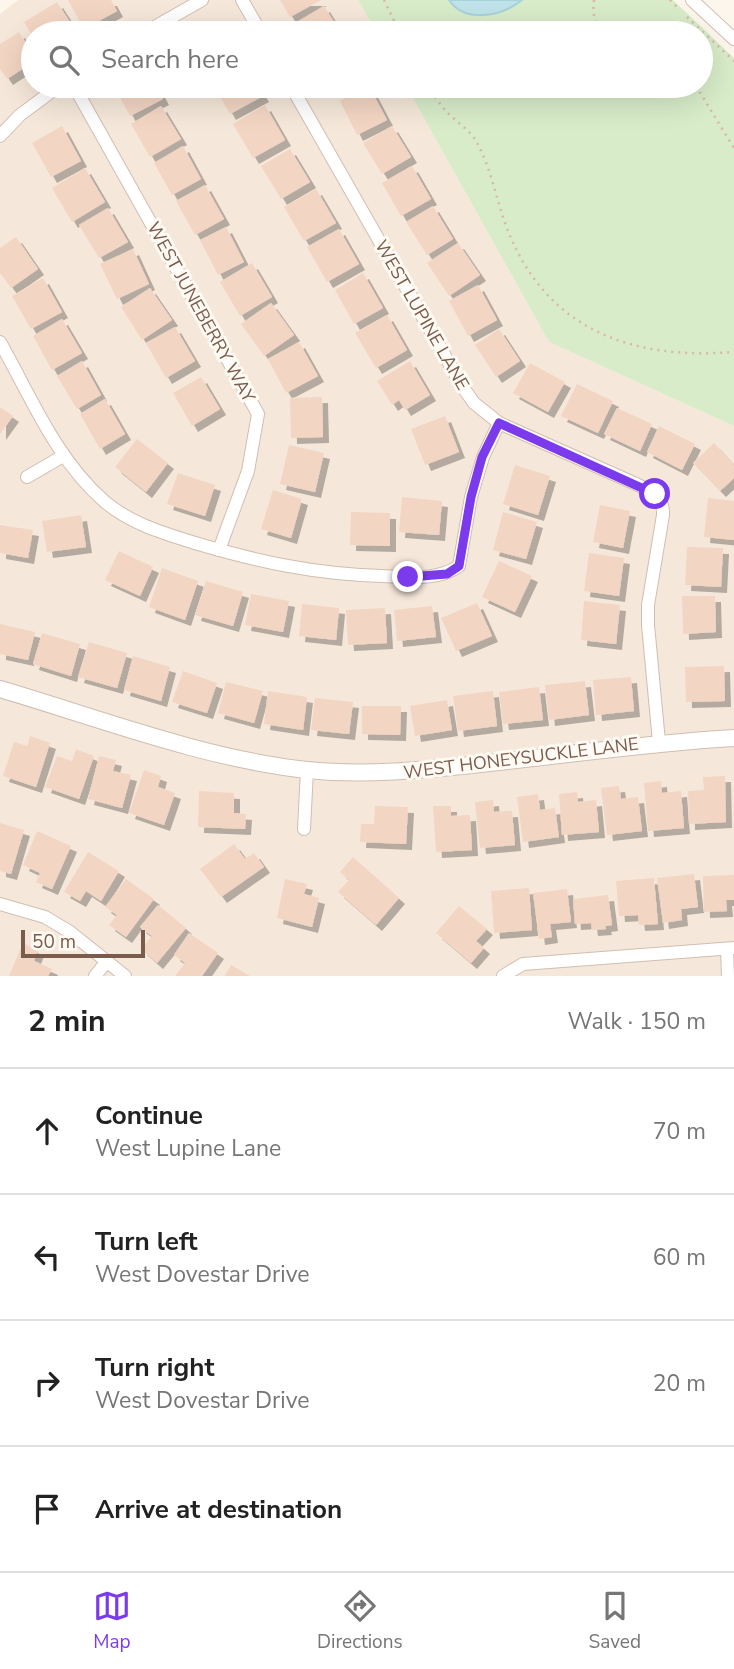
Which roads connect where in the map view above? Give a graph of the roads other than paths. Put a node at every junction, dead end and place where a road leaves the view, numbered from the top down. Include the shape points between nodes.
1 (202, 0) edge
2 (242, 0) edge
3 (692, 0) edge
4 (165, 21) edge
5 (254, 21) edge
6 (734, 39) edge
7 (43, 98) edge
8 (81, 98) edge
9 (298, 98) edge
10 (0, 136) edge
11 (0, 342) edge
12 (499, 423) junction
13 (63, 456) junction
14 (27, 477) dead end
15 (219, 550) junction
16 (0, 689) edge
17 (734, 737) edge
18 (659, 742) junction
19 (307, 770) junction
20 (304, 829) dead end
21 (0, 904) edge
22 (731, 948) edge
23 (107, 961) junction
24 (95, 976) edge
25 (125, 976) edge
26 (504, 976) edge
27 (727, 976) edge

1 - 4 street
2 - 5 street
3 - 6 street
7 - 10 street
8 - 15 street, WEST JUNEBERRY WAY via 258,414 248,471
9 - 12 street, WEST LUPINE LANE via 462,386
11 - 13 street
12 - 15 street via 482,457 459,566 447,574 303,570
12 - 18 street, WEST LUPINE LANE via 649,489 662,504 648,605
13 - 14 street
13 - 15 street via 105,502 131,520
16 - 19 street, WEST HONEYSUCKLE LANE via 208,751
17 - 18 street, WEST HONEYSUCKLE LANE
18 - 19 street, WEST HONEYSUCKLE LANE via 392,773
19 - 20 street
21 - 23 street via 45,917
22 - 26 street via 523,964
22 - 27 street
23 - 24 street
23 - 25 street

